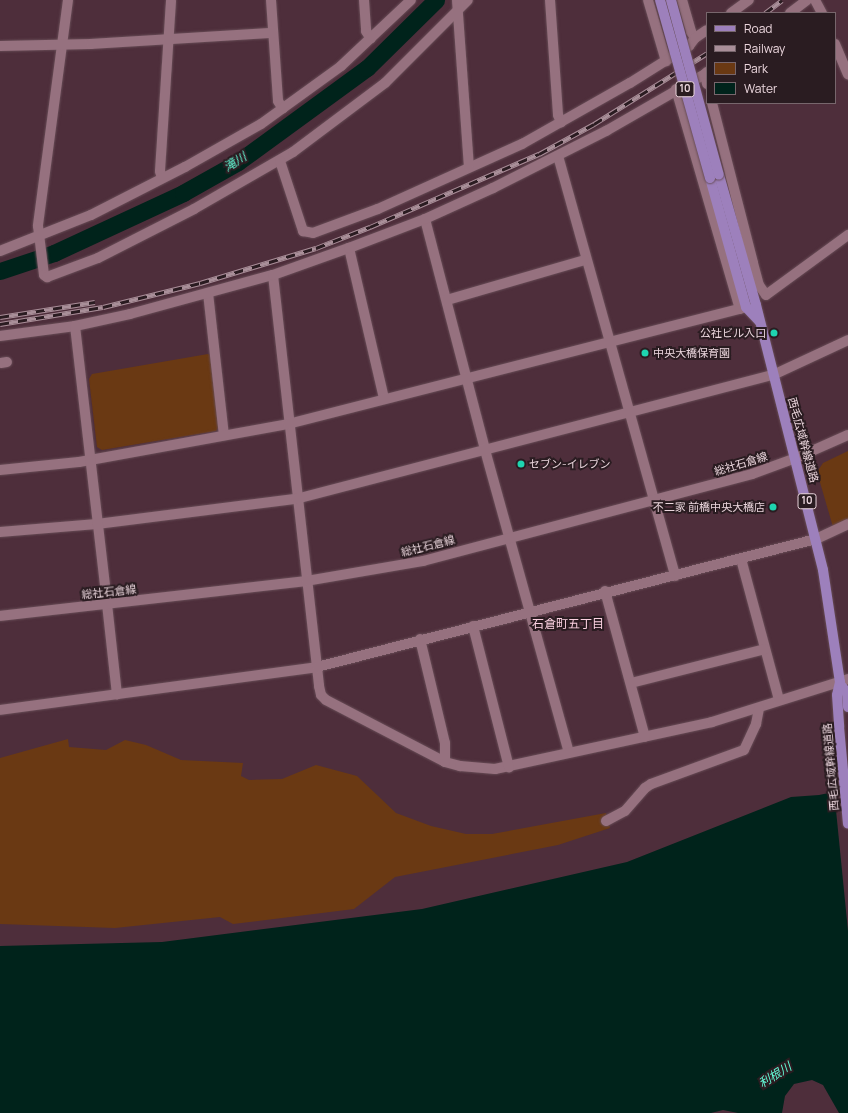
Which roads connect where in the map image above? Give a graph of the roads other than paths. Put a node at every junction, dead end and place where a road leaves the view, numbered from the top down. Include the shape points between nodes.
1 (68, 0) edge
2 (171, 0) edge
3 (271, 0) edge
4 (364, 0) edge
5 (411, 0) edge
6 (457, 0) edge
7 (468, 0) edge
8 (550, 0) edge
9 (648, 0) edge
10 (660, 0) edge
11 (671, 0) edge
12 (682, 0) edge
13 (750, 0) edge
14 (807, 0) edge
15 (815, 0) edge
16 (458, 12) junction
17 (732, 12) edge
18 (791, 12) edge
19 (821, 12) edge
20 (706, 31) edge
21 (273, 33) junction
22 (695, 38) junction
23 (372, 39) junction
24 (169, 40) junction
25 (62, 45) junction
26 (0, 46) edge
27 (836, 46) edge
28 (666, 61) junction
29 (848, 74) edge
30 (706, 76) edge
31 (676, 89) junction
32 (712, 104) edge
33 (283, 110) junction
34 (561, 122) junction
35 (558, 156) junction
36 (280, 161) junction
37 (468, 167) junction
38 (715, 177) junction
39 (162, 178) junction
40 (425, 219) junction
41 (848, 235) edge
42 (39, 240) junction
43 (349, 248) junction
44 (0, 251) edge
45 (585, 260) junction
46 (273, 275) junction
47 (208, 293) junction
48 (447, 300) junction
49 (743, 308) junction
50 (759, 321) junction
51 (76, 326) junction
52 (0, 336) edge
53 (848, 340) edge
54 (609, 342) junction
55 (773, 376) junction
56 (466, 378) junction
57 (384, 398) junction
58 (629, 413) junction
59 (288, 424) junction
60 (224, 435) junction
61 (848, 435) edge
62 (485, 450) junction
63 (90, 458) junction
64 (796, 458) junction
65 (0, 470) edge
66 (296, 499) junction
67 (654, 500) junction
68 (97, 524) junction
69 (848, 524) edge
70 (0, 532) edge
71 (509, 538) junction
72 (816, 539) junction
73 (741, 559) junction
74 (675, 576) junction
75 (306, 581) junction
76 (606, 591) junction
77 (107, 604) junction
78 (529, 613) junction
79 (0, 616) edge
80 (473, 626) junction
81 (420, 639) junction
82 (766, 649) junction
83 (317, 667) junction
84 (843, 682) edge
85 (631, 683) junction
86 (117, 694) junction
87 (779, 700) junction
88 (848, 707) edge
89 (758, 708) junction
90 (0, 710) edge
91 (645, 737) junction
92 (569, 753) junction
93 (445, 762) junction
94 (509, 767) junction
95 (606, 821) dead end
96 (848, 824) edge

1 - 25 street
2 - 24 street
3 - 21 street
4 - 23 street via 366,31
5 - 23 street
6 - 16 street
7 - 16 street
8 - 34 street via 558,115
9 - 28 street
10 - 38 main road, 西毛広域幹線道路 / 10, bridge
11 - 38 main road, 西毛広域幹線道路 / 10, bridge
12 - 22 street via 690,32
13 - 17 street
14 - 18 street
15 - 19 street
16 - 36 street via 385,83 330,127
16 - 37 street
20 - 22 street
21 - 24 street
21 - 33 street via 278,101
22 - 28 street via 689,46
23 - 33 street
24 - 25 street
24 - 39 street via 160,172
25 - 26 street
25 - 42 street
27 - 29 street
28 - 34 street
30 - 31 street
31 - 35 street
31 - 49 street
32 - 41 street via 753,263 766,295
33 - 39 street via 227,144
34 - 37 street via 522,144
35 - 40 street
35 - 45 street
36 - 37 street via 303,231 309,234 378,209
36 - 42 street via 228,191 98,258 53,277 47,278 44,275
38 - 49 main road, 西毛広域幹線道路 / 10
38 - 50 main road, 西毛広域幹線道路 / 10
39 - 42 street
40 - 43 street
40 - 48 street
42 - 44 street
43 - 46 street
43 - 57 street
45 - 48 street
45 - 54 street
46 - 47 street
46 - 59 street
47 - 51 street
47 - 60 street
48 - 56 street
49 - 50 main road, 西毛広域幹線道路 / 10
49 - 54 street
50 - 55 main road, 西毛広域幹線道路 / 10
51 - 52 street
51 - 63 street
53 - 55 street
54 - 56 street
54 - 58 street
55 - 58 street
55 - 64 main road, 西毛広域幹線道路 / 10
56 - 57 street
56 - 62 street
57 - 59 street
58 - 62 street
58 - 67 street
59 - 60 street
59 - 66 street
60 - 63 street
61 - 64 street, 総社石倉線
62 - 66 street
62 - 71 street
63 - 65 street
63 - 68 street
64 - 67 street, 総社石倉線 via 741,478
64 - 72 main road, 西毛広域幹線道路 / 10
66 - 68 street
66 - 75 street
67 - 71 street, 総社石倉線
67 - 74 street
68 - 70 street
68 - 77 street
69 - 72 street
71 - 75 street, 総社石倉線 via 423,561
71 - 78 street
72 - 73 street
72 - 84 main road, 西毛広域幹線道路 / 10
73 - 74 street
73 - 82 street
74 - 76 street
75 - 77 street, 総社石倉線
75 - 83 street
76 - 78 street
76 - 85 street
77 - 79 street, 総社石倉線
77 - 86 street
78 - 80 street
78 - 92 street
80 - 81 street
80 - 94 street
81 - 83 street
81 - 93 street via 445,743
82 - 85 street
82 - 87 street
83 - 86 street
83 - 93 street via 319,692 326,700
84 - 87 street
84 - 88 main road, 西毛広域幹線道路 / 10
84 - 96 main road, 西毛広域幹線道路 / 10 via 837,695
85 - 91 street
86 - 90 street
87 - 89 street
89 - 91 street via 712,722
89 - 95 street via 756,724 744,750 651,784 629,808
91 - 92 street
92 - 94 street
93 - 94 street via 487,769

